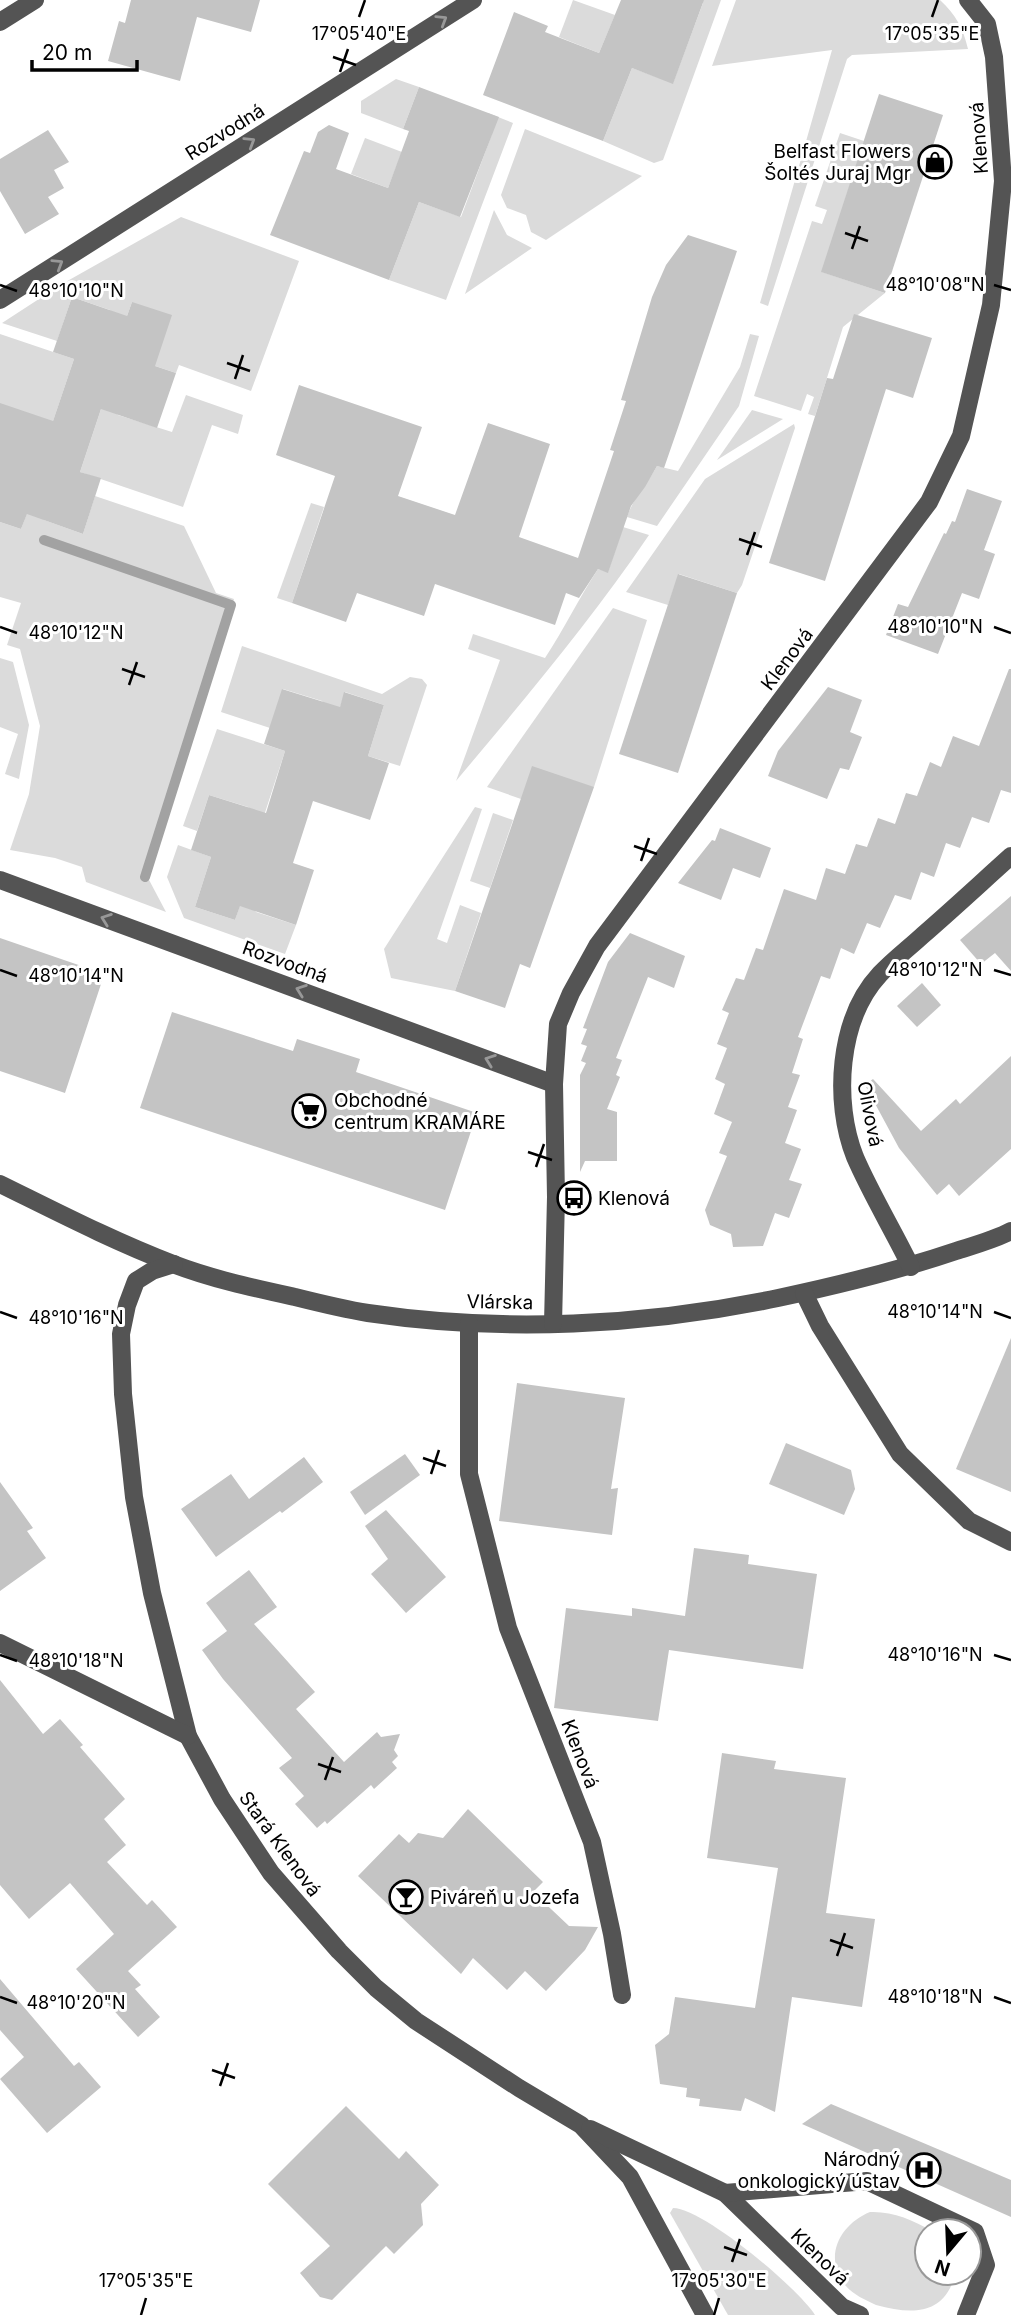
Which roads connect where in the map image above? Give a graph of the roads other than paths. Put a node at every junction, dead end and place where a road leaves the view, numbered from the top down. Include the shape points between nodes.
1 (35, 0) edge
2 (473, 0) edge
3 (968, 0) edge
4 (0, 22) edge
5 (0, 300) edge
6 (1011, 856) edge
7 (0, 880) edge
8 (554, 1084) junction
9 (0, 1184) edge
10 (1011, 1231) edge
11 (174, 1265) junction
12 (911, 1267) junction
13 (804, 1293) junction
14 (469, 1323) junction
15 (553, 1324) junction
16 (1011, 1542) edge
17 (0, 1643) edge
18 (188, 1737) junction
19 (622, 1995) dead end
20 (581, 2124) junction
21 (725, 2193) junction
22 (705, 2315) edge
23 (860, 2315) edge
24 (966, 2315) edge

1 - 4 street
5 -> 2 street, Rozvodná
3 - 8 street, Klenová via 987,24 995,66 1003,181 991,304 961,436 929,502 597,946 558,1024
6 - 12 street, Olivová via 878,975 850,1031 841,1071 849,1135
8 -> 7 street, Rozvodná
8 - 15 street, Klenová
9 - 11 street, Vlárska
10 - 12 street, Vlárska
11 - 14 street, Vlárska via 265,1291 366,1312
11 - 18 street, Stará Klenová via 136,1281 121,1334 134,1497 152,1593
12 - 13 street, Vlárska
13 - 15 street, Vlárska via 664,1317
13 - 16 street via 900,1454 969,1521
14 - 15 street, Vlárska
14 - 19 street, Klenová via 469,1474 508,1628 592,1842
17 - 18 street
18 - 20 street, Stará Klenová via 271,1873 366,1979 416,2021
20 - 21 street, Klenová
20 - 22 street, Stará Klenová via 630,2176
21 - 23 street, Klenová via 842,2307
21 - 24 street via 867,2181 975,2232 986,2265

